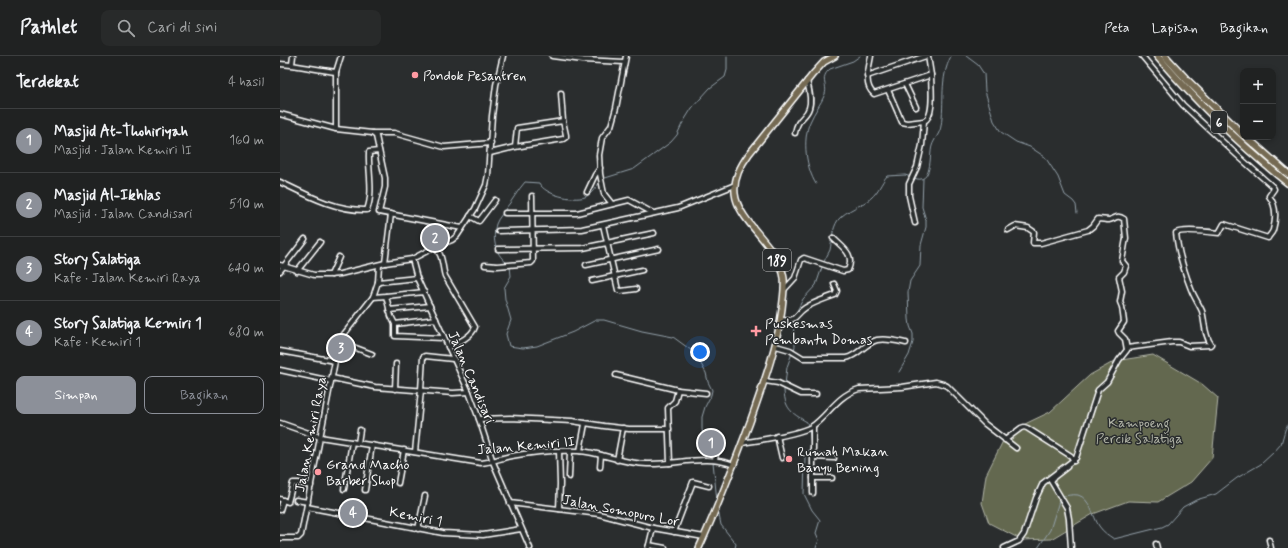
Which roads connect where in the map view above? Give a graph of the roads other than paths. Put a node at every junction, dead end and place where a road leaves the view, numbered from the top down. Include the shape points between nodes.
1 (293, 56) edge
2 (341, 56) edge
3 (503, 56) edge
4 (552, 56) edge
5 (626, 56) edge
6 (835, 56) edge
7 (871, 56) edge
8 (927, 56) edge
9 (1142, 56) edge
10 (1157, 56) edge
11 (1165, 56) edge
12 (582, 58) edge
13 (624, 62) junction
14 (280, 64) edge
15 (292, 64) junction
16 (336, 72) junction
17 (931, 75) junction
18 (867, 76) junction
19 (807, 81) junction
20 (905, 84) junction
21 (888, 90) junction
22 (560, 93) dead end
23 (916, 107) dead end
24 (280, 114) edge
25 (563, 121) junction
26 (924, 121) junction
27 (336, 129) junction
28 (1240, 132) edge
29 (372, 133) junction
30 (795, 133) dead end
31 (1249, 140) edge
32 (491, 143) junction
33 (515, 147) junction
34 (379, 151) junction
35 (490, 153) junction
36 (600, 168) junction
37 (1288, 174) edge
38 (280, 182) edge
39 (1288, 183) edge
40 (735, 185) junction
41 (587, 192) dead end
42 (532, 196) dead end
43 (495, 200) dead end
44 (612, 204) junction
45 (533, 212) junction
46 (505, 213) dead end
47 (390, 214) junction
48 (653, 214) junction
49 (470, 216) junction
50 (915, 223) dead end
51 (603, 225) junction
52 (462, 228) junction
53 (533, 230) junction
54 (1008, 230) dead end
55 (498, 231) dead end
56 (654, 233) dead end
57 (833, 238) dead end
58 (306, 239) dead end
59 (320, 242) dead end
60 (607, 243) junction
61 (434, 248) junction
62 (498, 249) dead end
63 (533, 249) junction
64 (659, 249) dead end
65 (339, 257) dead end
66 (412, 259) junction
67 (611, 260) junction
68 (385, 263) junction
69 (379, 264) junction
70 (485, 265) dead end
71 (586, 265) dead end
72 (282, 266) edge
73 (642, 270) dead end
74 (280, 271) edge
75 (297, 271) junction
76 (331, 275) junction
77 (615, 276) junction
78 (417, 278) junction
79 (592, 281) dead end
80 (378, 282) junction
81 (834, 284) dead end
82 (636, 289) dead end
83 (784, 290) junction
84 (424, 292) junction
85 (386, 296) junction
86 (373, 297) junction
87 (430, 306) junction
88 (389, 310) junction
89 (436, 319) junction
90 (781, 320) junction
91 (395, 324) junction
92 (443, 338) junction
93 (340, 340) junction
94 (906, 343) dead end
95 (776, 346) junction
96 (448, 347) junction
97 (1127, 348) junction
98 (280, 350) edge
99 (372, 354) dead end
100 (453, 359) junction
101 (335, 361) junction
102 (396, 364) dead end
103 (280, 370) edge
104 (616, 375) dead end
105 (331, 380) junction
106 (765, 381) junction
107 (395, 388) junction
108 (421, 390) junction
109 (678, 390) junction
110 (469, 392) junction
111 (706, 393) dead end
112 (816, 394) dead end
113 (479, 420) junction
114 (280, 423) edge
115 (585, 424) junction
116 (810, 427) junction
117 (623, 428) junction
118 (669, 429) junction
119 (360, 430) dead end
120 (777, 436) junction
121 (320, 437) junction
122 (1005, 440) junction
123 (720, 441) dead end
124 (352, 442) junction
125 (358, 443) junction
126 (742, 443) junction
127 (372, 445) junction
128 (1016, 448) dead end
129 (404, 450) junction
130 (559, 451) junction
131 (570, 451) junction
132 (580, 451) junction
133 (415, 452) junction
134 (601, 455) junction
135 (813, 457) junction
136 (782, 458) dead end
137 (834, 458) dead end
138 (617, 460) junction
139 (714, 460) junction
140 (1074, 460) junction
141 (493, 462) junction
142 (670, 463) junction
143 (734, 465) junction
144 (600, 467) dead end
145 (569, 477) dead end
146 (813, 478) junction
147 (832, 478) dead end
148 (398, 483) dead end
149 (311, 486) junction
150 (709, 486) dead end
151 (344, 489) dead end
152 (365, 490) dead end
153 (813, 494) dead end
154 (425, 496) dead end
155 (281, 499) edge
156 (296, 500) dead end
157 (510, 503) junction
158 (308, 504) junction
159 (559, 509) junction
160 (280, 510) edge
161 (653, 528) junction
162 (418, 529) junction
163 (521, 529) junction
164 (674, 532) junction
165 (704, 537) junction
166 (280, 538) edge
167 (1269, 540) dead end
168 (649, 546) edge
169 (530, 548) edge
170 (666, 548) edge
171 (698, 548) edge
172 (1004, 548) edge
173 (1071, 548) edge
174 (1271, 548) edge

1 - 15 street
2 - 16 street
3 - 32 street via 496,85
4 - 12 street
5 - 13 street
6 - 19 main road via 821,65
7 - 18 street
8 - 17 street
8 - 18 street
9 - 97 street via 1183,105 1274,187 1269,196 1274,204 1275,213 1274,229 1268,238 1224,224 1219,233 1176,233 1181,260 1202,313 1210,345 1189,346 1172,342
10 - 39 highway, 6 via 1222,125
11 - 28 highway, 6
12 - 13 street
13 - 36 street via 619,97 611,126 602,138
14 - 15 street
15 - 16 street
16 - 27 street
17 - 20 street
17 - 26 street via 931,112 929,118
18 - 21 street via 871,92 874,94
19 - 30 street via 809,108 799,120
19 - 40 main road via 744,161
20 - 21 street
20 - 23 street
21 - 26 street via 902,122
22 - 25 street
24 - 27 street
25 - 33 street via 517,128
25 - 33 street via 566,137 563,139
26 - 50 street via 920,155 908,190
27 - 29 street
29 - 32 street via 394,133 444,147
29 - 34 street via 376,136
31 - 37 highway, 6
32 - 35 street
33 - 35 street
34 - 38 street via 368,153 370,182 367,210 354,210 314,198
34 - 47 street via 386,178 379,212
35 - 49 street via 486,185
36 - 41 street
36 - 44 street via 604,194
40 - 48 street via 683,206
40 - 83 main road, 189 via 735,195 744,216 780,266 784,276
42 - 45 street
43 - 49 street via 479,221
44 - 45 street via 577,213
44 - 48 street via 630,200
45 - 46 street
45 - 53 street
47 - 52 street
47 - 68 street
48 - 51 street
49 - 52 street
51 - 53 street via 574,230
51 - 60 street
52 - 61 street via 452,240
53 - 55 street
53 - 63 street
54 - 97 street via 1015,226 1028,228 1034,232 1033,243 1041,243 1088,230 1098,219 1109,220 1117,216 1124,219 1126,238 1122,261 1126,266 1120,277 1120,302 1124,322 1118,331 1125,339
56 - 60 street
57 - 83 street via 850,256 848,270 843,271 806,258 802,259 795,278
58 - 72 street
59 - 75 street
60 - 63 street via 583,248
60 - 67 street
61 - 66 street
61 - 96 street via 441,254 445,276 475,327 471,334
62 - 63 street
63 - 70 street via 534,259 531,263
64 - 67 street
65 - 76 street
66 - 68 street
66 - 78 street, Jalan Candisari
67 - 71 street
67 - 77 street
68 - 69 street
69 - 76 street
69 - 80 street
72 - 74 street
72 - 75 street
73 - 77 street
75 - 76 street
77 - 79 street
77 - 82 street via 619,291
78 - 80 street
78 - 84 street, Jalan Candisari
80 - 86 street
81 - 90 street via 837,291 835,295 805,308 794,319
83 - 90 main road, 189
84 - 85 street
84 - 87 street, Jalan Candisari
85 - 86 street
85 - 88 street
86 - 93 street
87 - 88 street
87 - 89 street, Jalan Candisari
88 - 91 street
89 - 91 street
89 - 92 street, Jalan Candisari
90 - 95 main road, 189
91 - 92 street via 395,336
92 - 96 street, Jalan Candisari
93 - 99 street
93 - 101 street, Jalan Kemiri Raya
94 - 95 street via 875,340 846,358 808,359
95 - 106 main road, 189
96 - 100 street, Jalan Candisari
97 - 140 street via 1107,382 1098,390
98 - 101 street
100 - 108 street via 423,357
100 - 110 street, Jalan Candisari
101 - 105 street, Jalan Kemiri Raya
102 - 107 street
103 - 105 street
104 - 109 street
105 - 107 street
105 - 121 street, Jalan Kemiri Raya
106 - 112 street via 800,394
106 - 126 main road, 189
107 - 108 street
108 - 110 street
108 - 133 street
109 - 111 street
109 - 118 street via 675,401 668,408
110 - 113 street, Jalan Candisari
113 - 115 street via 510,418
113 - 141 street, Jalan Candisari
114 - 121 street, Jalan Kemiri II
115 - 117 street
115 - 132 street
116 - 120 street
116 - 122 street via 852,391 940,383 947,386
116 - 135 street
117 - 118 street
117 - 138 street
118 - 142 street
119 - 125 street
120 - 126 street
120 - 136 street
121 - 124 street, Jalan Kemiri II
121 - 149 street, Jalan Kemiri Raya
122 - 128 street
122 - 140 street via 1024,427 1057,446
123 - 139 street
124 - 125 street, Jalan Kemiri II
124 - 151 street
125 - 127 street, Jalan Kemiri II
126 - 143 main road, 189
127 - 129 street, Jalan Kemiri II
127 - 152 street
129 - 133 street, Jalan Kemiri II
129 - 148 street
130 - 131 street, Jalan Kemiri II
130 - 141 street, Jalan Kemiri II via 520,455
130 - 159 street
131 - 132 street, Jalan Kemiri II
131 - 145 street
132 - 134 street, Jalan Kemiri II
133 - 141 street, Jalan Kemiri II via 481,463
134 - 138 street, Jalan Kemiri II
134 - 144 street
135 - 137 street
135 - 146 street
138 - 142 street, Jalan Kemiri II via 644,464
139 - 142 street, Jalan Kemiri II
139 - 143 street, Jalan Kemiri II
140 - 172 street via 1043,483 1024,534 1019,541
140 - 173 street via 1050,482 1067,508
141 - 157 street, Jalan Candisari
143 - 165 main road, 189
146 - 147 street
146 - 153 street
149 - 155 street via 293,483 288,502
149 - 158 street, Jalan Kemiri Raya
150 - 164 street via 693,482
154 - 162 street
155 - 160 street
156 - 158 street, Kemiri 1
157 - 159 street, Jalan Somopuro Lor
157 - 163 street, Jalan Candisari
158 - 162 street, Kemiri 1
158 - 166 street, Jalan Kemiri Raya via 300,537
159 - 161 street, Jalan Somopuro Lor via 599,514
161 - 164 street, Jalan Somopuro Lor
161 - 168 street
162 - 163 street, Kemiri 1 via 443,534 483,535
163 - 169 street, Jalan Candisari
164 - 165 street, Jalan Somopuro Lor
165 - 171 main road, 189
167 - 174 street
168 - 170 street

